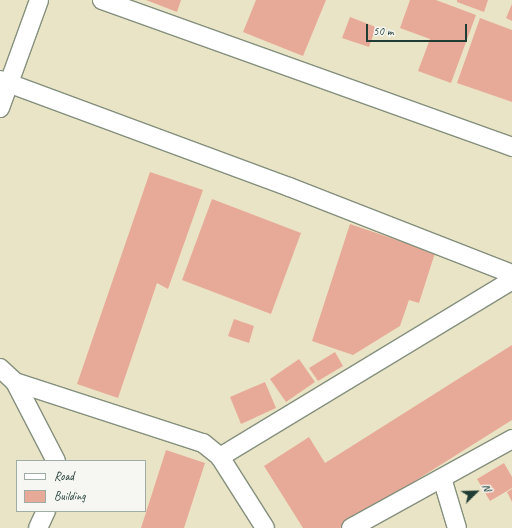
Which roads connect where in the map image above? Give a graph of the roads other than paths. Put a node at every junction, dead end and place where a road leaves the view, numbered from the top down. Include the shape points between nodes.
1 (102, 0) edge
2 (34, 2) edge
3 (4, 82) edge
4 (0, 108) edge
5 (512, 147) edge
6 (512, 274) edge
7 (512, 280) edge
8 (0, 368) edge
9 (15, 382) junction
10 (48, 392) junction
11 (32, 417) junction
12 (512, 439) edge
13 (220, 457) junction
14 (55, 460) edge
15 (442, 478) junction
16 (46, 512) edge
17 (38, 528) edge
18 (265, 528) edge
19 (351, 528) edge
20 (457, 528) edge

1 - 5 street
2 - 3 street
3 - 4 street
3 - 6 street via 289,186
7 - 13 street
8 - 9 street
9 - 10 street
9 - 11 street
10 - 11 street
10 - 13 street via 203,443
11 - 14 street
12 - 15 street
13 - 18 street
15 - 19 street
15 - 20 street
16 - 17 street

